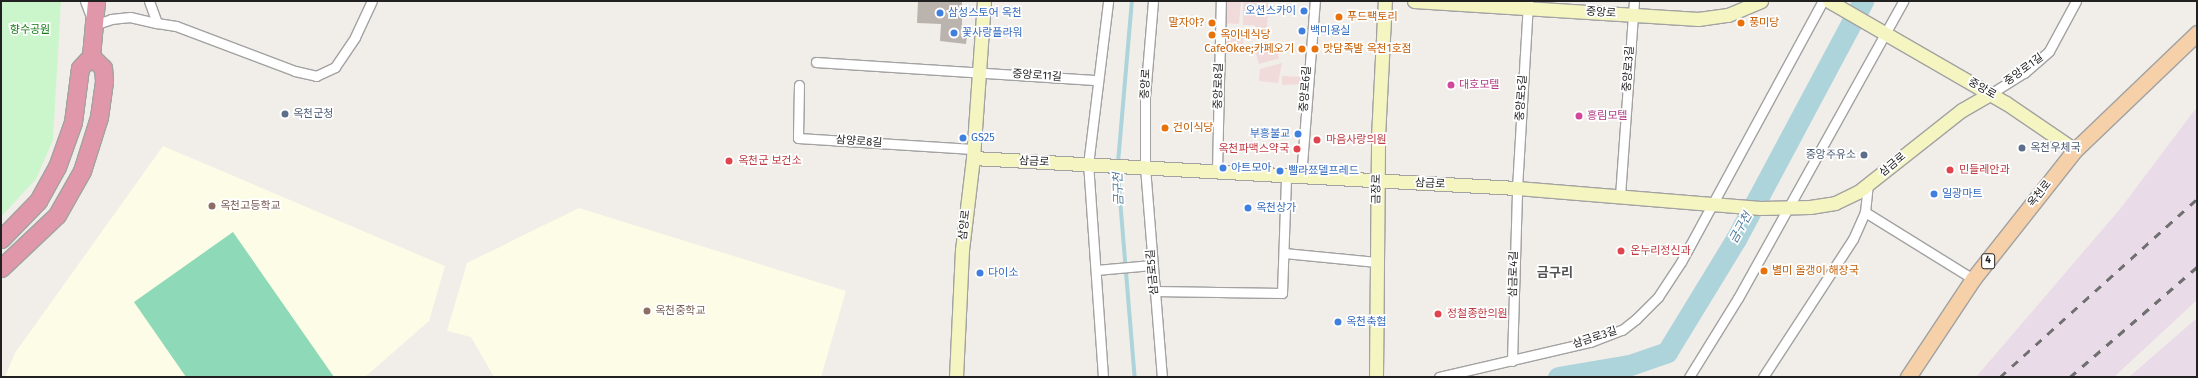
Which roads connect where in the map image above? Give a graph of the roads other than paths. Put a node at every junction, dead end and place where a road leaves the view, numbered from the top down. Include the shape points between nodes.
1 (85, 1) edge
2 (96, 1) edge
3 (149, 1) edge
4 (372, 1) edge
5 (984, 1) edge
6 (1108, 1) edge
7 (1152, 1) edge
8 (1221, 1) edge
9 (1315, 1) edge
10 (1385, 1) edge
11 (1414, 1) edge
12 (1634, 1) edge
13 (1761, 1) edge
14 (1903, 1) edge
15 (2076, 1) edge
16 (1829, 2) edge
17 (1528, 5) edge
18 (1633, 15) junction
19 (157, 24) junction
20 (94, 25) junction
21 (2197, 33) edge
22 (1884, 34) junction
23 (91, 56) junction
24 (816, 62) dead end
25 (977, 72) junction
26 (1097, 80) junction
27 (799, 85) dead end
28 (1990, 94) junction
29 (2075, 150) junction
30 (973, 154) junction
31 (1091, 165) junction
32 (1141, 167) junction
33 (1217, 171) junction
34 (1286, 176) junction
35 (1301, 177) junction
36 (1378, 181) junction
37 (1868, 184) junction
38 (1517, 188) junction
39 (1620, 196) junction
40 (1719, 204) junction
41 (1786, 209) junction
42 (1865, 212) junction
43 (1, 240) edge
44 (1284, 253) junction
45 (1377, 262) junction
46 (1152, 265) junction
47 (1, 268) edge
48 (1096, 270) junction
49 (1973, 279) junction
50 (1154, 291) junction
51 (1512, 361) junction
52 (956, 377) edge
53 (1103, 377) edge
54 (1162, 377) edge
55 (1376, 377) edge
56 (1439, 377) edge
57 (1689, 377) edge
58 (1763, 377) edge
59 (1908, 377) edge

1 - 20 street
2 - 20 highway
3 - 19 street
4 - 19 street via 355,37 335,67 316,76 295,71 176,26
5 - 25 street, 삼양로
6 - 26 street
7 - 32 street, 중앙로
8 - 33 street, 중앙로8길
9 - 35 street, 중앙로6길
10 - 36 street, 금장로
11 - 17 street, 중앙로
12 - 18 street, 중앙로3길
13 - 18 street, 중앙로 via 1728,15 1698,19
14 - 22 street
15 - 28 street, 중앙로1길 via 2050,51 2024,73
16 - 22 street, 중앙로
16 - 40 street, 삼금로3길
17 - 18 street, 중앙로
17 - 38 street, 중앙로5길
18 - 39 street, 중앙로3길
19 - 20 street via 130,17 111,19
20 - 23 highway
21 - 29 main road, 옥천로 / 4
22 - 28 street, 중앙로
22 - 41 street
23 - 43 highway via 80,68 73,122 57,167 38,202
23 - 47 highway via 103,68 104,81 99,117 82,171 57,216
24 - 25 street
25 - 26 street, 중앙로11길
25 - 30 street, 삼양로
26 - 31 street
27 - 30 street, 삼양로8길 via 798,138
28 - 29 street, 중앙로
28 - 37 street, 삼금로 via 1962,110
29 - 49 main road, 옥천로 / 4
30 - 31 street, 삼금로
30 - 52 street, 삼양로 via 962,250
31 - 32 street, 삼금로
31 - 48 street
32 - 33 street, 삼금로
32 - 46 street, 삼금로5길
33 - 34 street, 삼금로
34 - 35 street, 삼금로
34 - 44 street
35 - 36 street, 삼금로
36 - 38 street, 삼금로
36 - 45 street, 금장로
37 - 41 street, 삼금로 via 1835,203
37 - 42 street
38 - 39 street, 삼금로
38 - 51 street, 삼금로4길
39 - 40 street, 삼금로
40 - 41 street, 삼금로
40 - 51 street, 삼금로3길 via 1658,297 1622,330 1590,342
41 - 57 street
42 - 49 street
42 - 58 street via 1849,246
44 - 45 street
44 - 50 street via 1282,293
45 - 55 street, 금장로
46 - 48 street
46 - 50 street, 삼금로5길
48 - 53 street
49 - 59 main road, 옥천로 / 4
50 - 54 street, 삼금로5길
51 - 56 street, 삼금로3길

